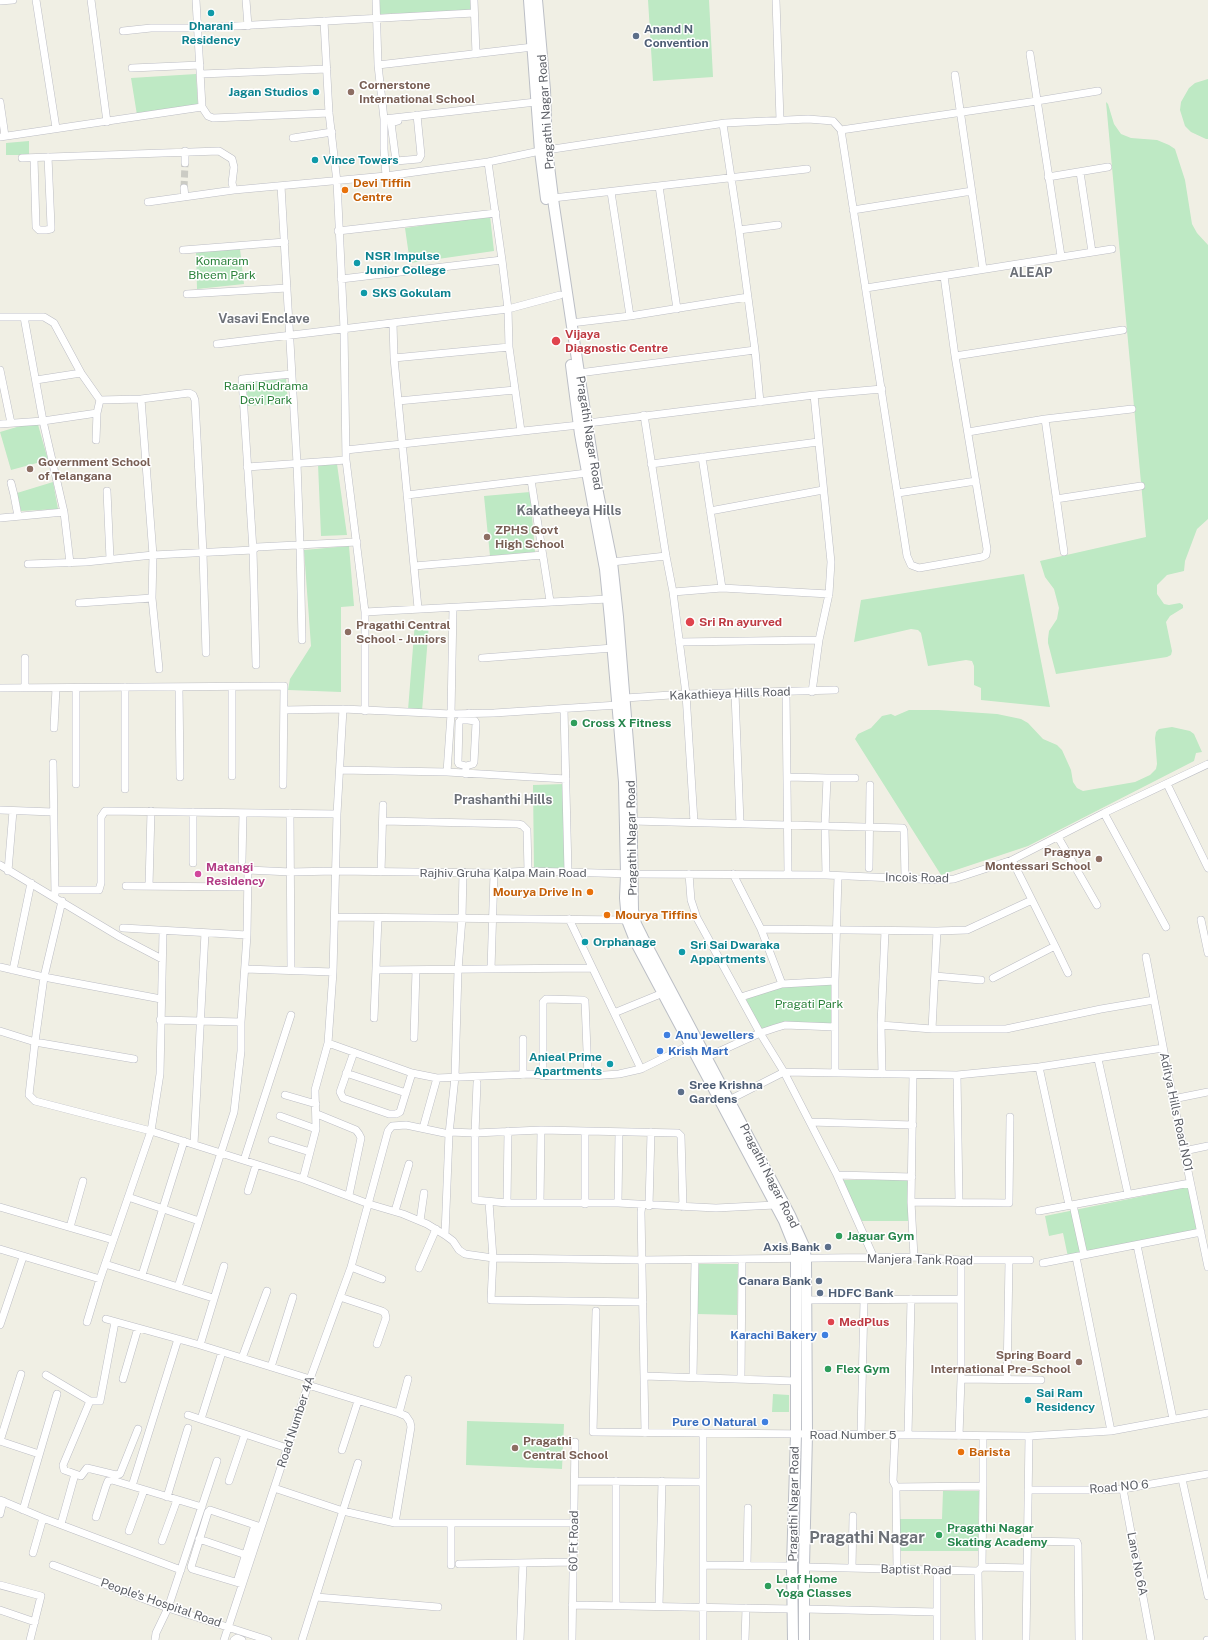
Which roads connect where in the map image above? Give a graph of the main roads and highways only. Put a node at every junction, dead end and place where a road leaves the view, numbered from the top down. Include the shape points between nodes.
1 (529, 0) edge
2 (537, 0) edge
3 (543, 151) junction
4 (583, 424) junction
5 (622, 701) junction
6 (630, 874) junction
7 (801, 1259) junction
8 (793, 1640) edge
9 (804, 1640) edge

1 - 3 main road, Pragathi Nagar Road via 536,102
2 - 3 main road, Pragathi Nagar Road via 545,90
3 - 4 main road, Pragathi Nagar Road via 560,295
3 - 4 main road, Pragathi Nagar Road via 553,198 579,373
4 - 5 main road, Pragathi Nagar Road via 587,473 605,569 613,648
4 - 5 main road, Pragathi Nagar Road via 612,562
5 - 6 main road, Pragathi Nagar Road
5 - 6 main road, Pragathi Nagar Road via 631,780
6 - 7 main road, Pragathi Nagar Road via 636,924 790,1215 804,1246
6 - 7 main road, Pragathi Nagar Road via 625,898 627,920 636,943
7 - 8 main road, Pragathi Nagar Road via 795,1381
7 - 9 main road, Pragathi Nagar Road via 807,1300

